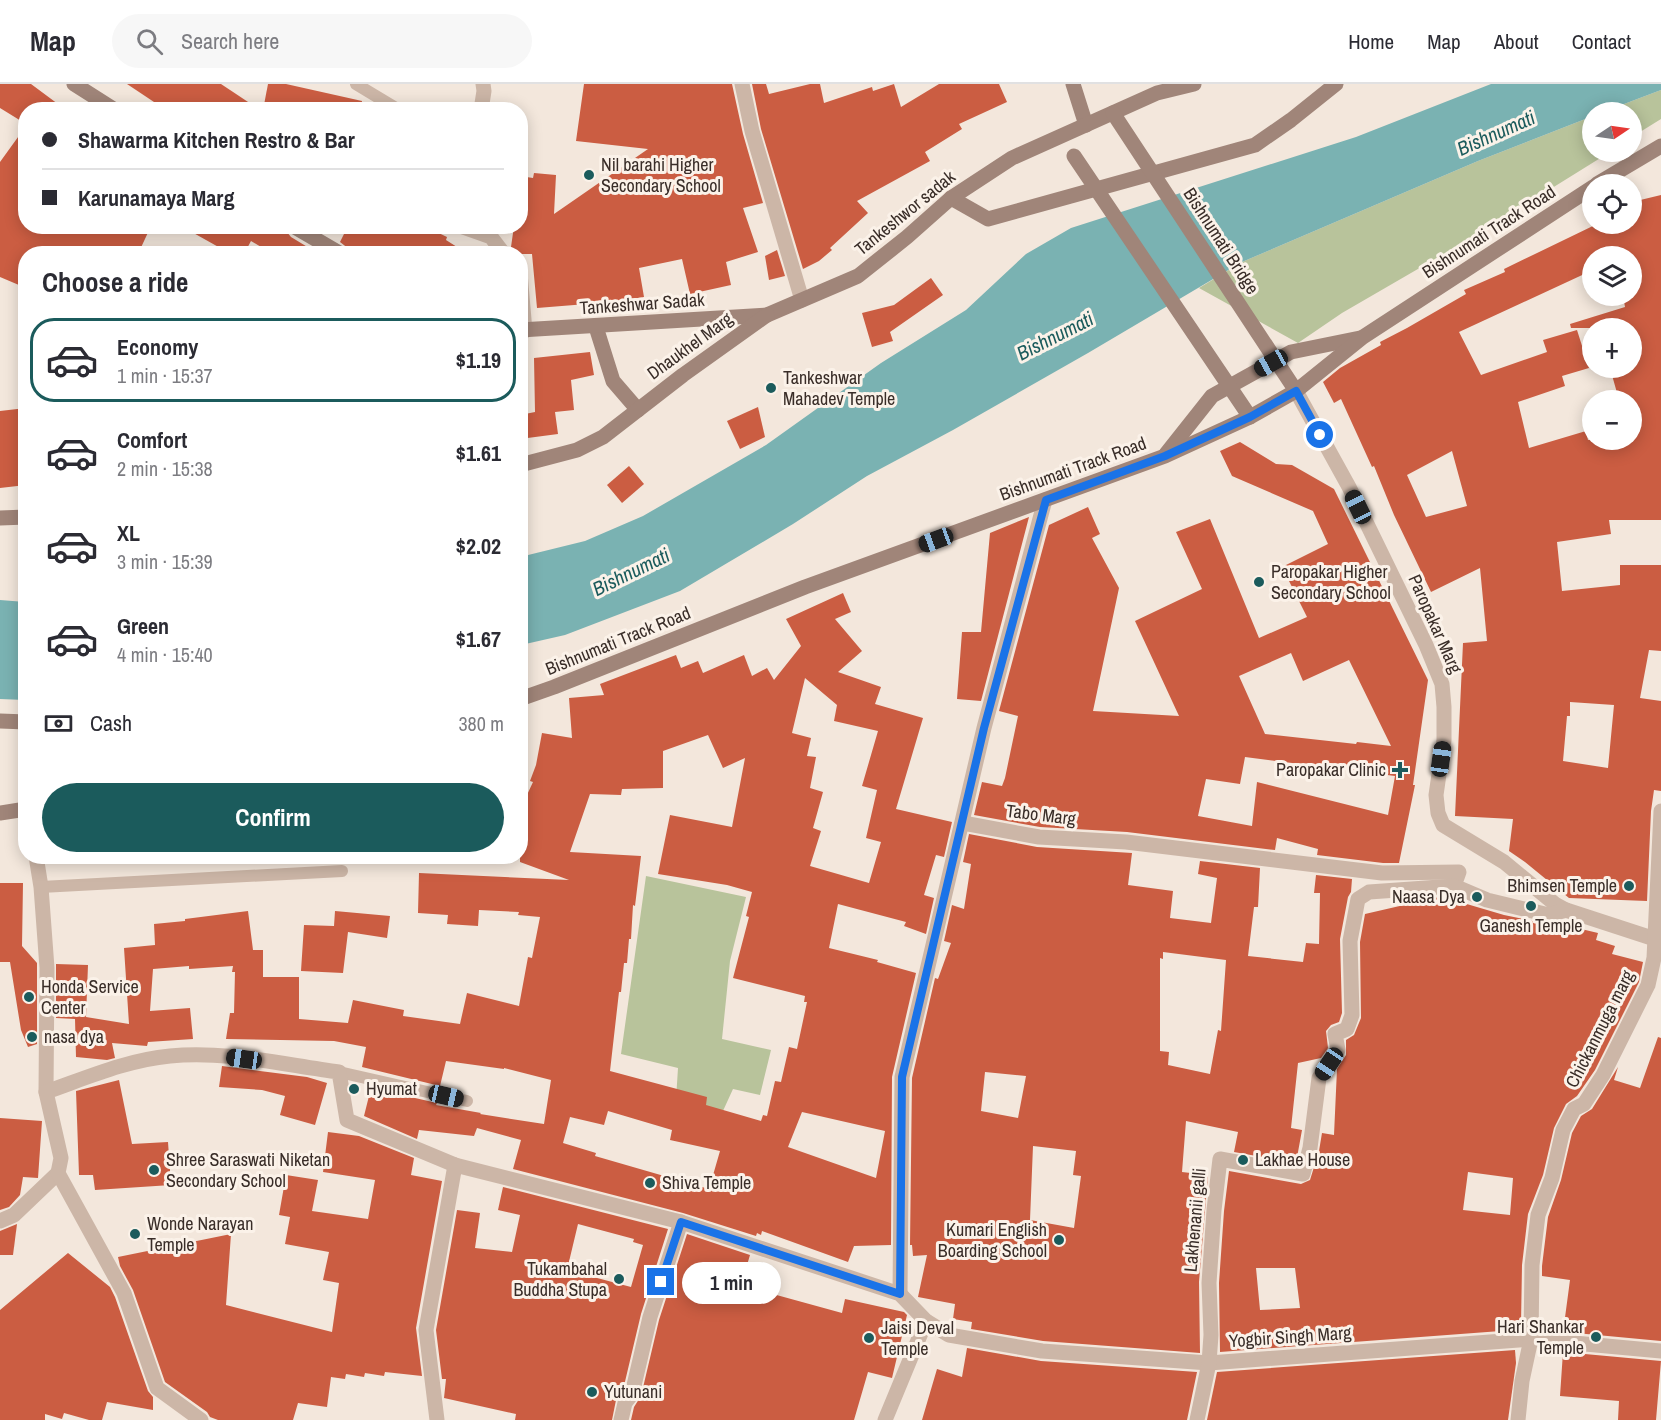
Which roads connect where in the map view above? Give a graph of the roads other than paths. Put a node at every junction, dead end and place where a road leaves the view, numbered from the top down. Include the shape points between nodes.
1 (74, 84) edge
2 (356, 84) edge
3 (483, 84) edge
4 (742, 84) edge
5 (1072, 84) edge
6 (1194, 84) edge
7 (1336, 84) edge
8 (102, 102) edge
9 (386, 102) edge
10 (482, 102) edge
11 (1113, 113) junction
12 (1086, 125) junction
13 (1063, 134) junction
14 (1661, 146) edge
15 (1614, 174) edge
16 (1582, 194) edge
17 (951, 198) junction
18 (307, 234) edge
19 (483, 234) edge
20 (327, 246) edge
21 (498, 246) edge
22 (802, 300) junction
23 (767, 315) junction
24 (596, 327) junction
25 (528, 331) edge
26 (1362, 337) junction
27 (1296, 391) junction
28 (638, 410) junction
29 (1250, 417) junction
30 (1165, 456) junction
31 (528, 463) edge
32 (1046, 500) junction
33 (18, 517) edge
34 (0, 518) edge
35 (528, 696) edge
36 (0, 721) edge
37 (18, 722) edge
38 (18, 810) edge
39 (1661, 811) edge
40 (0, 813) edge
41 (963, 823) junction
42 (38, 864) edge
43 (1659, 864) edge
44 (342, 871) dead end
45 (1454, 886) junction
46 (42, 887) junction
47 (1658, 897) edge
48 (1566, 910) junction
49 (1658, 940) edge
50 (339, 1072) junction
51 (46, 1092) junction
52 (467, 1101) dead end
53 (455, 1165) junction
54 (58, 1173) junction
55 (0, 1221) edge
56 (681, 1222) junction
57 (900, 1294) junction
58 (926, 1322) junction
59 (1531, 1339) junction
60 (1661, 1351) edge
61 (1209, 1363) junction
62 (201, 1420) edge
63 (437, 1420) edge
64 (621, 1420) edge
65 (885, 1420) edge
66 (1197, 1420) edge
67 (1518, 1420) edge

1 - 8 main road
2 - 9 lane
3 - 10 street
4 - 22 street
5 - 12 main road
6 - 11 main road via 1157,93
7 - 17 main road via 1255,146 988,219
11 - 12 main road
11 - 27 main road, Bishnumati Bridge, bridge
12 - 13 main road
13 - 17 main road, Tankeshwor sadak via 1012,158
13 - 29 main road, bridge
14 - 15 main road
16 - 26 main road, Bishnumati Track Road
17 - 22 main road, Tankeshwor sadak via 858,276
18 - 20 main road
19 - 21 street
22 - 23 main road, Tankeshwor sadak
23 - 24 main road, Tankeshwar Sadak
23 - 28 main road, Dhaukhel Marg
24 - 25 main road, Tankeshwar Sadak
24 - 28 main road via 613,381
26 - 27 main road, Bishnumati Track Road
26 - 30 main road via 1291,352 1212,396
27 - 29 main road, Bishnumati Track Road
27 - 48 street, Paropakar Marg via 1354,498 1442,684 1444,740 1436,795 1443,825 1504,862
28 - 31 main road, Dhaukhel Marg via 603,437 577,450
29 - 30 main road, Bishnumati Track Road
30 - 32 main road, Bishnumati Track Road
32 - 35 main road, Bishnumati Track Road via 805,587
32 - 41 street via 984,728
33 - 34 main road
36 - 37 main road
38 - 40 main road
39 - 43 street, Chickanmuga marg
41 - 45 street, Tabo Marg via 1039,837 1126,842 1382,873 1459,873
41 - 57 street via 902,1077
42 - 46 street
43 - 47 street, Chickanmuga marg
44 - 46 lane
45 - 48 street, Tabo Marg via 1487,900 1549,915
45 - 61 street, Lakhenanii galli via 1369,892 1358,899 1350,941 1352,1014 1347,1029 1335,1034 1338,1050 1319,1078 1303,1174 1220,1160 1209,1283
46 - 51 street via 47,968
47 - 49 street, Chickanmuga marg
48 - 49 street, Paropakar Marg
49 - 59 street, Chickanmuga marg via 1648,986 1603,1075 1584,1104 1574,1109 1563,1130 1538,1215 1532,1265
50 - 51 street via 220,1056 170,1056 118,1066
50 - 52 lane
50 - 53 street via 347,1120
51 - 54 street via 61,1158
53 - 56 street
53 - 63 street via 426,1330
54 - 55 street via 14,1215
54 - 62 street via 124,1293 158,1388
56 - 57 street
56 - 64 street
57 - 58 street, Yogbir Singh Marg
58 - 61 street, Yogbir Singh Marg via 949,1335 1042,1351
58 - 65 street
59 - 60 street, Yogbir Singh Marg
59 - 61 street, Yogbir Singh Marg
59 - 67 street, Chickanmuga marg
61 - 66 street

